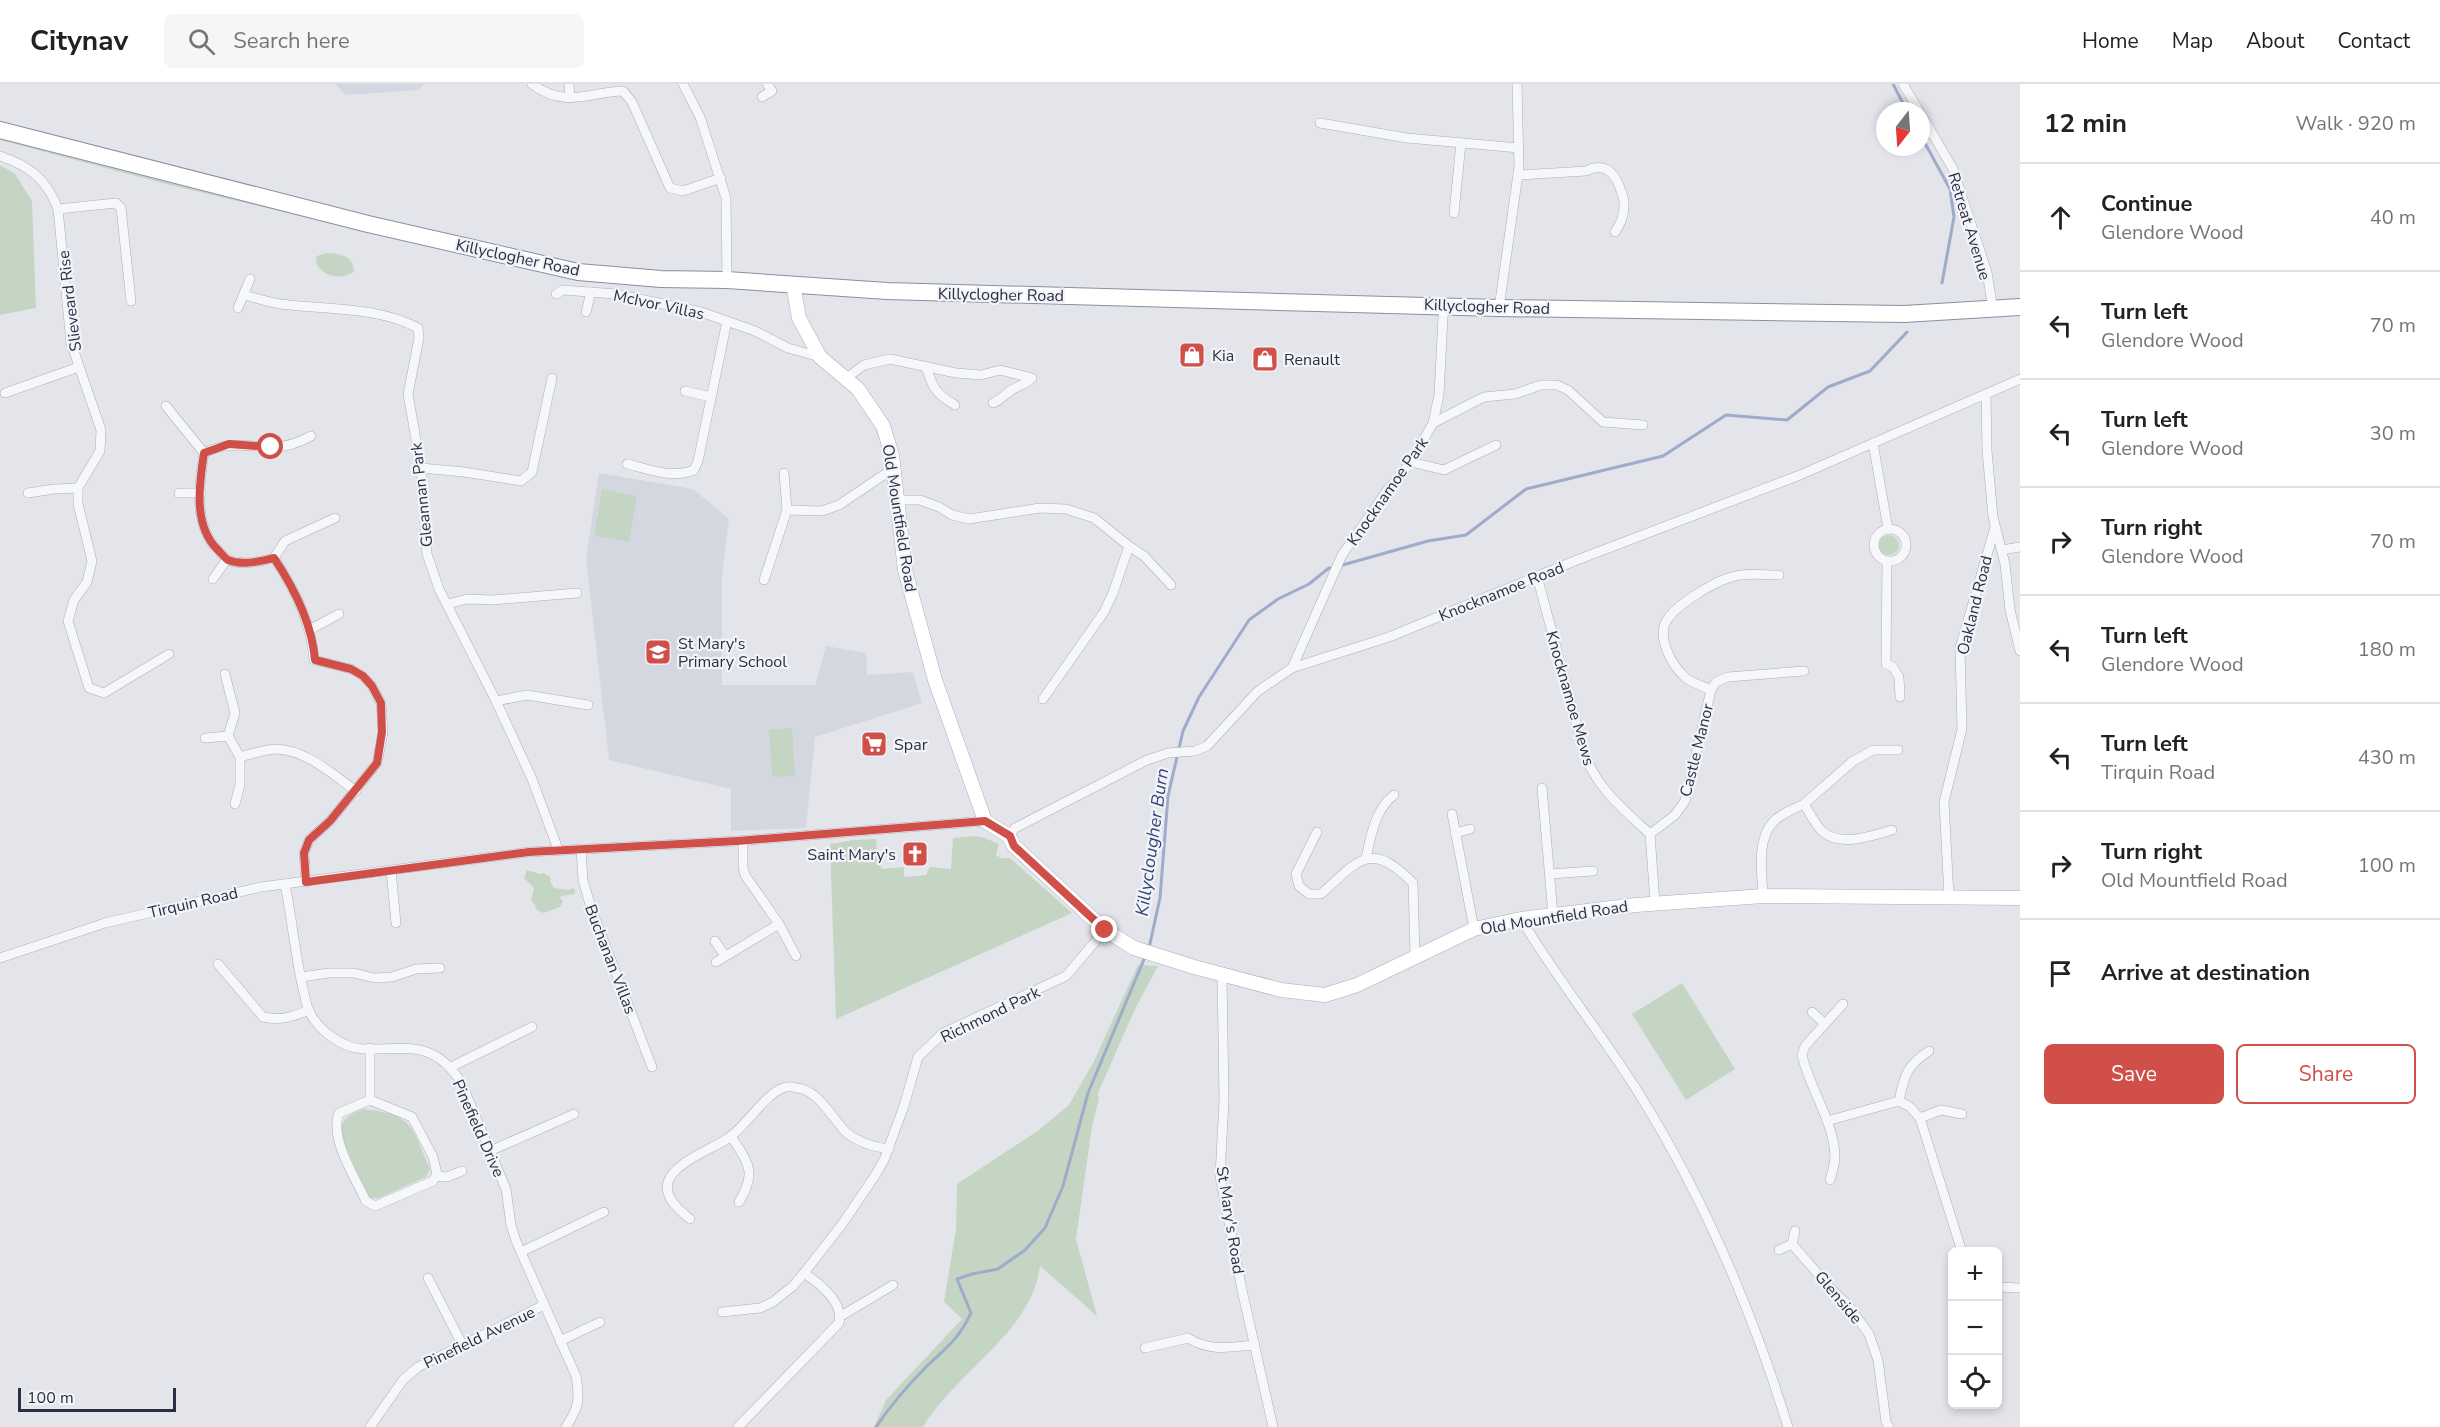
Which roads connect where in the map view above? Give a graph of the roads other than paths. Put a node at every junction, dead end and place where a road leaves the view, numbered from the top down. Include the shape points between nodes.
1 (532, 84) edge
2 (569, 84) edge
3 (683, 84) edge
4 (767, 84) edge
5 (1517, 84) edge
6 (1903, 84) edge
7 (762, 97) dead end
8 (570, 98) junction
9 (1914, 102) edge
10 (1320, 123) dead end
11 (1930, 129) edge
12 (0, 130) edge
13 (1461, 142) junction
14 (1519, 148) junction
15 (0, 156) edge
16 (1518, 175) junction
17 (721, 178) junction
18 (58, 209) junction
19 (1454, 213) dead end
20 (1615, 232) dead end
21 (250, 279) dead end
22 (726, 280) junction
23 (793, 284) junction
24 (591, 292) junction
25 (556, 294) dead end
26 (243, 296) junction
27 (131, 301) dead end
28 (1446, 305) junction
29 (2020, 307) edge
30 (238, 308) dead end
31 (1499, 308) junction
32 (1994, 310) junction
33 (586, 312) dead end
34 (727, 321) junction
35 (820, 357) junction
36 (926, 366) junction
37 (79, 367) junction
38 (552, 378) dead end
39 (845, 379) junction
40 (2020, 379) edge
41 (685, 391) dead end
42 (5, 393) dead end
43 (1986, 395) junction
44 (711, 397) junction
45 (993, 403) dead end
46 (955, 405) dead end
47 (166, 406) dead end
48 (1433, 423) junction
49 (1643, 425) dead end
50 (311, 436) dead end
51 (1873, 443) junction
52 (1496, 445) dead end
53 (204, 453) junction
54 (1411, 462) junction
55 (627, 464) dead end
56 (421, 468) junction
57 (894, 468) junction
58 (784, 473) dead end
59 (78, 488) junction
60 (28, 493) dead end
61 (178, 493) dead end
62 (201, 493) junction
63 (897, 500) junction
64 (787, 510) junction
65 (335, 518) dead end
66 (1995, 527) junction
67 (1887, 529) junction
68 (1129, 546) junction
69 (2020, 547) edge
70 (2002, 550) junction
71 (274, 558) junction
72 (227, 559) junction
73 (1887, 561) junction
74 (1779, 575) dead end
75 (1537, 576) junction
76 (213, 579) dead end
77 (764, 580) dead end
78 (1171, 585) dead end
79 (578, 593) dead end
80 (448, 604) junction
81 (339, 614) dead end
82 (309, 630) junction
83 (2020, 651) edge
84 (169, 654) dead end
85 (1292, 668) junction
86 (1804, 670) dead end
87 (225, 674) dead end
88 (1711, 690) junction
89 (1900, 697) dead end
90 (1043, 699) dead end
91 (496, 701) junction
92 (588, 705) dead end
93 (228, 736) junction
94 (206, 738) dead end
95 (1898, 750) dead end
96 (240, 756) junction
97 (1542, 788) dead end
98 (356, 791) junction
99 (1394, 795) dead end
100 (235, 804) dead end
101 (1804, 804) junction
102 (1452, 814) dead end
103 (985, 821) junction
104 (1470, 829) dead end
105 (1892, 830) dead end
106 (1317, 832) dead end
107 (1455, 833) junction
108 (1650, 834) junction
109 (1010, 836) junction
110 (743, 840) junction
111 (558, 849) junction
112 (581, 849) junction
113 (1366, 858) junction
114 (391, 870) junction
115 (1593, 871) dead end
116 (1550, 874) junction
117 (306, 882) junction
118 (285, 884) junction
119 (1763, 896) junction
120 (1949, 897) junction
121 (2020, 898) edge
122 (1655, 903) junction
123 (1553, 915) junction
124 (1521, 919) junction
125 (396, 923) dead end
126 (779, 924) junction
127 (1474, 929) junction
128 (1105, 930) junction
129 (716, 941) dead end
130 (725, 956) junction
131 (796, 956) dead end
132 (1415, 956) junction
133 (0, 958) edge
134 (716, 962) dead end
135 (218, 964) dead end
136 (441, 968) dead end
137 (1222, 974) junction
138 (300, 977) junction
139 (1843, 1004) dead end
140 (309, 1010) junction
141 (1812, 1012) dead end
142 (1825, 1024) junction
143 (532, 1027) dead end
144 (370, 1048) junction
145 (1929, 1051) dead end
146 (451, 1067) junction
147 (652, 1067) dead end
148 (370, 1100) junction
149 (1899, 1101) junction
150 (574, 1114) dead end
151 (1962, 1114) dead end
152 (1920, 1118) junction
153 (1827, 1121) junction
154 (731, 1136) junction
155 (889, 1149) junction
156 (490, 1151) junction
157 (462, 1171) dead end
158 (436, 1176) junction
159 (1830, 1180) dead end
160 (739, 1202) dead end
161 (604, 1212) dead end
162 (690, 1219) dead end
163 (1795, 1231) dead end
164 (1792, 1244) junction
165 (1961, 1247) edge
166 (1779, 1250) dead end
167 (521, 1252) junction
168 (804, 1273) junction
169 (428, 1278) dead end
170 (893, 1285) dead end
171 (2002, 1287) edge
172 (2020, 1288) edge
173 (544, 1305) junction
174 (722, 1312) dead end
175 (841, 1316) junction
176 (600, 1322) dead end
177 (560, 1341) junction
178 (462, 1344) junction
179 (1255, 1345) junction
180 (1145, 1348) dead end
181 (370, 1427) edge
182 (566, 1427) edge
183 (738, 1427) edge
184 (1273, 1427) edge
185 (1788, 1427) edge
186 (1889, 1427) edge

1 - 8 street
2 - 8 street
3 - 17 street via 700,117
4 - 7 street via 772,91
5 - 14 street
6 - 9 street, Retreat Avenue
8 - 17 street via 623,91 632,102 670,188 683,191
10 - 13 street via 1407,138
11 - 32 street, Retreat Avenue via 1953,169 1987,272
12 - 22 highway, Killyclogher Road via 368,224 578,272
13 - 14 street
13 - 19 street
14 - 16 street
15 - 18 street, Slieveard Rise via 42,179 52,191
16 - 20 street via 1607,168 1617,179 1625,203 1622,222
16 - 31 street
17 - 22 street via 726,198
18 - 27 street via 116,203 121,208
18 - 37 street, Slieveard Rise via 71,343
21 - 26 street
22 - 23 highway, Killyclogher Road
23 - 28 highway, Killyclogher Road via 887,291
23 - 35 street via 799,318
24 - 25 street, McIvor Villas via 562,290
24 - 33 street, McIvor Villas
24 - 34 street, McIvor Villas via 626,296
26 - 30 street
26 - 56 street, Gleannan Park via 279,304 362,312 418,328 408,394
28 - 31 highway, Killyclogher Road
28 - 48 street, Knocknamoe Park
29 - 32 highway, Killyclogher Road
31 - 32 highway, Killyclogher Road via 1904,314
34 - 35 street, McIvor Villas via 788,348
34 - 44 street, McIvor Villas
35 - 39 street, Old Mountfield Road
36 - 39 street via 890,359 864,365
36 - 45 street via 981,375 1000,370 1032,378
36 - 46 street via 932,387
37 - 42 street
37 - 59 street, Slieveard Rise via 101,430 100,451
38 - 56 street via 532,472 521,481
39 - 57 street, Old Mountfield Road via 867,400 883,426
40 - 43 street, Knocknamoe Road
41 - 44 street
43 - 51 street, Knocknamoe Road
43 - 66 street
44 - 55 street, McIvor Villas via 694,470 671,474
47 - 53 street
48 - 49 street via 1484,397 1557,385 1603,422
48 - 54 street, Knocknamoe Park
50 - 53 street via 296,444 229,444
51 - 67 street
51 - 75 street, Knocknamoe Road
52 - 54 street via 1444,470
53 - 62 street
54 - 85 street, Knocknamoe Park via 1339,560
56 - 80 street, Gleannan Park via 427,554
57 - 63 street, Old Mountfield Road
57 - 64 street via 839,505 822,511
58 - 64 street
59 - 60 street
59 - 84 street via 78,504 92,561 87,582 74,600 68,621 89,688 104,693
61 - 62 street
62 - 72 street via 201,519 213,545
63 - 68 street via 920,500 969,519 1040,508 1066,509 1094,518
63 - 103 street, Old Mountfield Road via 905,570 935,680
64 - 77 street
65 - 71 street via 285,540
66 - 70 street
66 - 120 street, Oakland Road via 1959,648 1962,729 1944,802
67 - 73 street via 1876,536 1874,548
67 - 73 street via 1895,530 1906,542 1902,556
68 - 78 street
68 - 90 street via 1104,612
69 - 70 street
70 - 83 street
71 - 72 street via 249,563
71 - 82 street
72 - 76 street
73 - 89 street via 1886,664 1899,677
74 - 88 street, Castle Manor via 1745,574 1729,578 1682,605 1665,622 1665,643 1674,665 1687,679
75 - 85 street, Knocknamoe Road via 1389,637
75 - 108 street, Knocknamoe Mews via 1594,777
79 - 80 street via 467,599
80 - 91 street, Gleannan Park
81 - 82 street
82 - 98 street via 315,660 351,669 372,686 381,703 377,763
85 - 109 street, Knocknamoe Road via 1258,691 1207,746 1195,752 1147,759 1015,828
86 - 88 street, Castle Manor via 1728,677 1716,682
87 - 93 street via 235,713
88 - 108 street, Castle Manor via 1685,801 1675,815
91 - 92 street via 527,695
91 - 111 street, Gleannan Park via 532,778
93 - 94 street
93 - 96 street
95 - 101 street via 1873,750 1859,758
96 - 98 street via 275,749 295,752
96 - 100 street via 240,785
97 - 116 street
98 - 117 street via 309,840 304,853
99 - 113 street via 1376,820
101 - 105 street via 1823,832 1832,837 1854,839
101 - 119 street via 1767,829 1762,857
102 - 107 street
103 - 109 street
103 - 110 street, Tirquin Road
104 - 107 street
106 - 113 street via 1296,874 1299,886 1309,894 1321,894
107 - 127 street
108 - 122 street
109 - 128 street, Old Mountfield Road via 1014,846
110 - 112 street, Tirquin Road
110 - 126 street via 745,875
111 - 112 street, Tirquin Road
111 - 114 street, Tirquin Road
112 - 147 street, Buchanan Villas via 583,880 591,908
113 - 132 street via 1389,864 1413,883
114 - 117 street, Tirquin Road
114 - 125 street
115 - 116 street
116 - 123 street
117 - 118 street, Tirquin Road
118 - 133 street, Tirquin Road via 105,923
118 - 138 street, Pinefield Drive
119 - 120 street, Old Mountfield Road
119 - 122 street, Old Mountfield Road
120 - 121 street, Old Mountfield Road
122 - 123 street, Old Mountfield Road
123 - 124 street, Old Mountfield Road
124 - 127 street, Old Mountfield Road
124 - 185 street via 1638,1092 1678,1162 1752,1318
126 - 130 street
126 - 131 street
127 - 132 street, Old Mountfield Road
128 - 137 street, Old Mountfield Road via 1147,952
128 - 155 street, Richmond Park via 1066,976 943,1033 926,1047 918,1057
129 - 130 street
130 - 134 street
132 - 137 street, Old Mountfield Road via 1357,985 1324,995 1281,990
135 - 140 street via 263,1017 288,1019
136 - 138 street via 416,969 392,977 328,973
137 - 179 street, St Mary's Road via 1224,1100 1220,1176
138 - 140 street, Pinefield Drive
139 - 142 street
140 - 144 street, Pinefield Drive via 322,1029 341,1043
141 - 142 street
142 - 153 street via 1802,1055
143 - 146 street
144 - 146 street, Pinefield Drive via 409,1047 427,1051
144 - 148 street
145 - 149 street via 1910,1066
146 - 156 street, Pinefield Drive
148 - 158 street via 412,1117 432,1157
148 - 158 street via 339,1113 334,1124 366,1201 375,1206 384,1203 433,1181
149 - 152 street
149 - 153 street
150 - 156 street
151 - 152 street via 1941,1110
152 - 165 street
153 - 159 street via 1835,1158
154 - 155 street via 774,1094 784,1087 795,1087 814,1096 852,1136
154 - 160 street via 750,1175
154 - 162 street via 686,1162 668,1182 667,1193
155 - 168 street, Richmond Park via 857,1203
156 - 167 street, Pinefield Drive via 506,1189 511,1225
157 - 158 street via 447,1177
161 - 167 street
163 - 164 street
164 - 166 street
164 - 186 street, Glenside via 1869,1334 1878,1360
167 - 173 street, Pinefield Drive
168 - 174 street, Richmond Park via 773,1302 760,1308
168 - 175 street via 832,1298
169 - 178 street
170 - 175 street
171 - 172 street
173 - 177 street, Pinefield Drive
173 - 178 street, Pinefield Avenue
175 - 183 street via 833,1331
176 - 177 street
177 - 182 street, Pinefield Drive via 576,1376 579,1397
178 - 181 street, Pinefield Avenue via 418,1367 403,1380
179 - 180 street via 1211,1348 1188,1338
179 - 184 street, St Mary's Road

